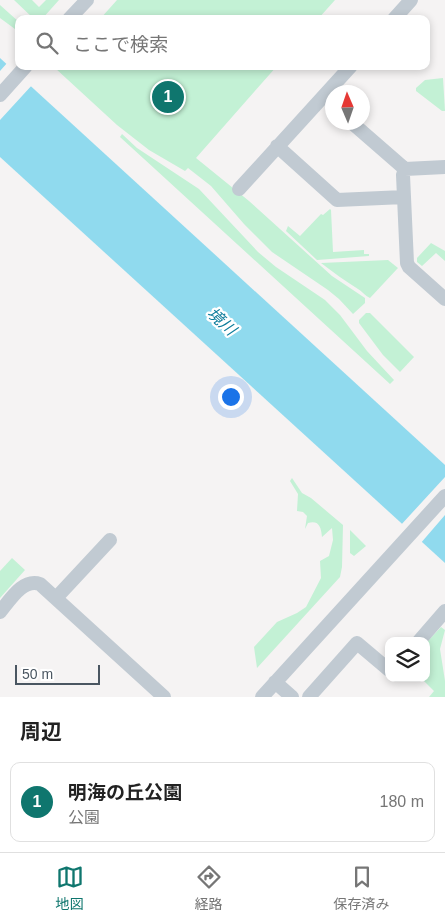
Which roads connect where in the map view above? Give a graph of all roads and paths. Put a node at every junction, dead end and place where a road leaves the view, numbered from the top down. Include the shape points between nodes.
1 (86, 0) edge
2 (411, 0) edge
3 (73, 15) edge
4 (398, 15) edge
5 (22, 70) edge
6 (348, 70) edge
7 (338, 85) edge
8 (0, 95) edge
9 (325, 104) edge
10 (360, 130) edge
11 (278, 146) junction
12 (445, 167) edge
13 (405, 169) junction
14 (239, 188) dead end
15 (404, 197) junction
16 (445, 299) edge
17 (445, 496) edge
18 (110, 540) dead end
19 (56, 598) junction
20 (445, 611) edge
21 (0, 612) edge
22 (422, 637) edge
23 (385, 667) edge
24 (275, 682) junction
25 (164, 697) edge
26 (262, 697) edge
27 (292, 697) edge
28 (309, 697) edge

1 - 3 street
2 - 4 street
5 - 8 street
6 - 7 street
9 - 11 street
10 - 13 street
11 - 14 street
11 - 15 street via 337,200
12 - 13 street
13 - 15 street
15 - 16 street via 407,263
17 - 24 street
18 - 19 street
19 - 21 street via 40,584 29,583
19 - 25 street
20 - 22 street
23 - 28 street via 357,643
24 - 26 street
24 - 27 street

